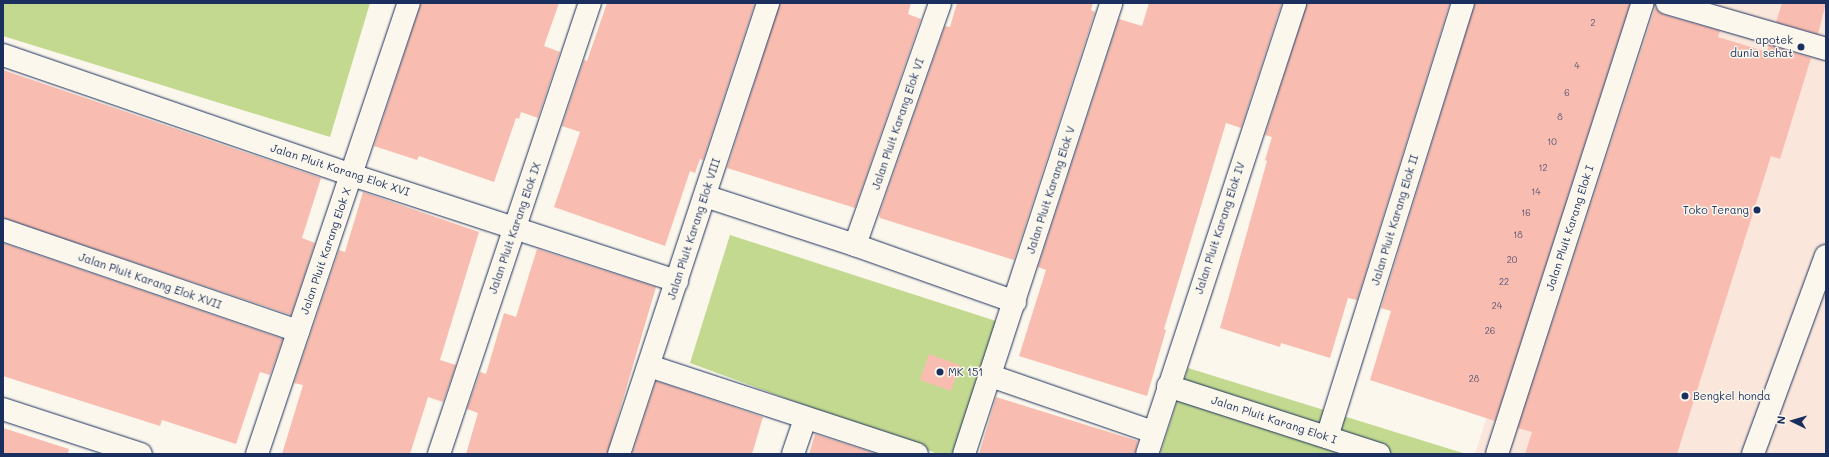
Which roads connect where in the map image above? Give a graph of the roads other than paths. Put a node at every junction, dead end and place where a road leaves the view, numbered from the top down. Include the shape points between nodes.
1 (409, 3) edge
2 (590, 3) edge
3 (768, 3) edge
4 (940, 3) edge
5 (1111, 3) edge
6 (1295, 3) edge
7 (1463, 3) edge
8 (1643, 3) edge
9 (1667, 3) edge
10 (1826, 49) edge
11 (3, 55) edge
12 (352, 175) junction
13 (705, 196) junction
14 (515, 227) junction
15 (3, 230) edge
16 (855, 245) junction
17 (1826, 256) edge
18 (678, 281) junction
19 (1015, 302) junction
20 (298, 331) junction
21 (649, 366) junction
22 (991, 376) junction
23 (1168, 386) junction
24 (3, 409) edge
25 (805, 419) junction
26 (1153, 432) junction
27 (1327, 437) junction
28 (141, 454) edge
29 (257, 454) edge
30 (439, 454) edge
31 (619, 454) edge
32 (793, 454) edge
33 (917, 454) edge
34 (964, 454) edge
35 (1147, 454) edge
36 (1379, 454) edge
37 (1497, 454) edge
38 (1753, 454) edge

1 - 12 street, Jalan Pluit Karang Elok X
2 - 14 street, Jalan Pluit Karang Elok IX
3 - 13 street, Jalan Pluit Karang Elok VIII
4 - 16 street, Jalan Pluit Karang Elok VI
5 - 19 street, Jalan Pluit Karang Elok V
6 - 23 street, Jalan Pluit Karang Elok IV
7 - 27 street, Jalan Pluit Karang Elok II
8 - 37 street, Jalan Pluit Karang Elok I
9 - 10 street
11 - 12 street, Jalan Pluit Karang Elok XVI
12 - 14 street, Jalan Pluit Karang Elok XVI
12 - 20 street, Jalan Pluit Karang Elok X
13 - 16 street
13 - 18 street, Jalan Pluit Karang Elok VIII
14 - 18 street, Jalan Pluit Karang Elok XVI
14 - 30 street, Jalan Pluit Karang Elok IX
15 - 20 street, Jalan Pluit Karang Elok XVII
16 - 19 street
17 - 38 street
18 - 21 street, Jalan Pluit Karang Elok VIII
19 - 22 street, Jalan Pluit Karang Elok V
20 - 29 street, Jalan Pluit Karang Elok X
21 - 25 street
21 - 31 street, Jalan Pluit Karang Elok VIII
22 - 26 street
22 - 34 street, Jalan Pluit Karang Elok V
23 - 26 street, Jalan Pluit Karang Elok IV
23 - 27 street, Jalan Pluit Karang Elok I
24 - 28 street
25 - 32 street
25 - 33 street
26 - 35 street, Jalan Pluit Karang Elok IV
27 - 36 street, Jalan Pluit Karang Elok I

